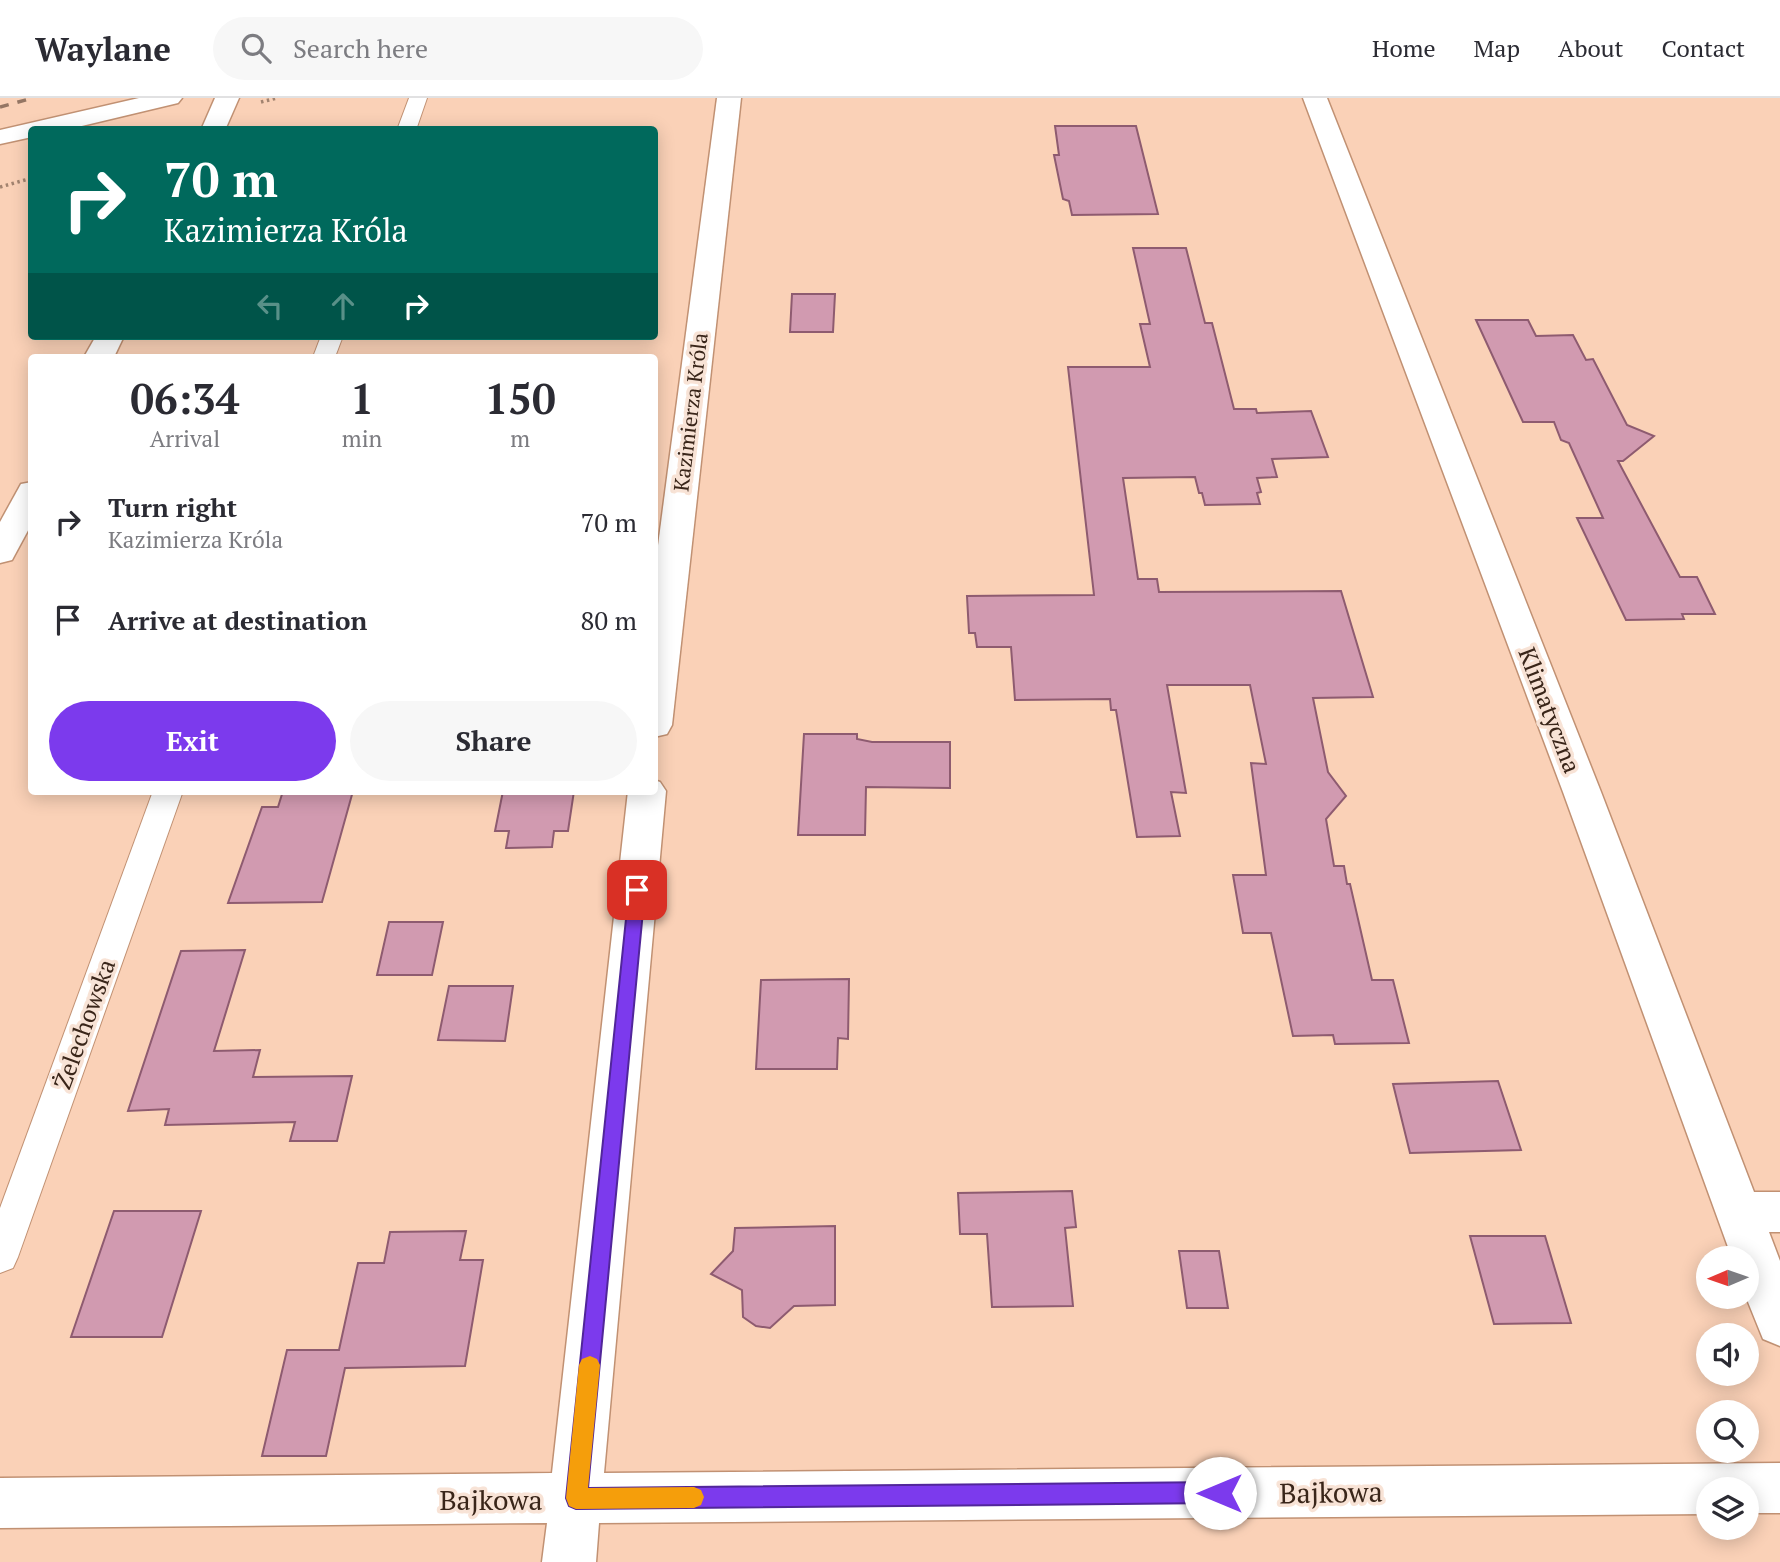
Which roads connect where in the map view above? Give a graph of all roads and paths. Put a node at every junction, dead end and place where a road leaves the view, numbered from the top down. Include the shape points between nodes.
1 (170, 98) edge
2 (227, 98) edge
3 (418, 98) edge
4 (729, 98) edge
5 (1315, 98) edge
6 (113, 113) junction
7 (43, 126) edge
8 (81, 126) edge
9 (215, 126) edge
10 (408, 126) edge
11 (28, 130) edge
12 (0, 137) edge
13 (28, 142) edge
14 (0, 150) edge
15 (28, 179) edge
16 (0, 187) edge
17 (28, 499) edge
18 (0, 553) edge
19 (658, 691) edge
20 (167, 795) edge
21 (647, 795) edge
22 (1759, 1212) edge
23 (0, 1257) edge
24 (1780, 1324) edge
25 (1780, 1488) edge
26 (576, 1498) junction
27 (0, 1503) edge
28 (569, 1562) edge

1 - 6 street
2 - 9 street
3 - 10 lane
4 - 19 street, Kazimierza Króla
5 - 22 street, Klimatyczna via 1577,779
6 - 7 street
6 - 8 street
11 - 12 street
13 - 14 street
15 - 16 path
17 - 18 street
20 - 23 lane, Żelechowska
21 - 26 street
22 - 24 street, Klimatyczna
25 - 26 street, Bajkowa
26 - 27 street, Bajkowa
26 - 28 street

